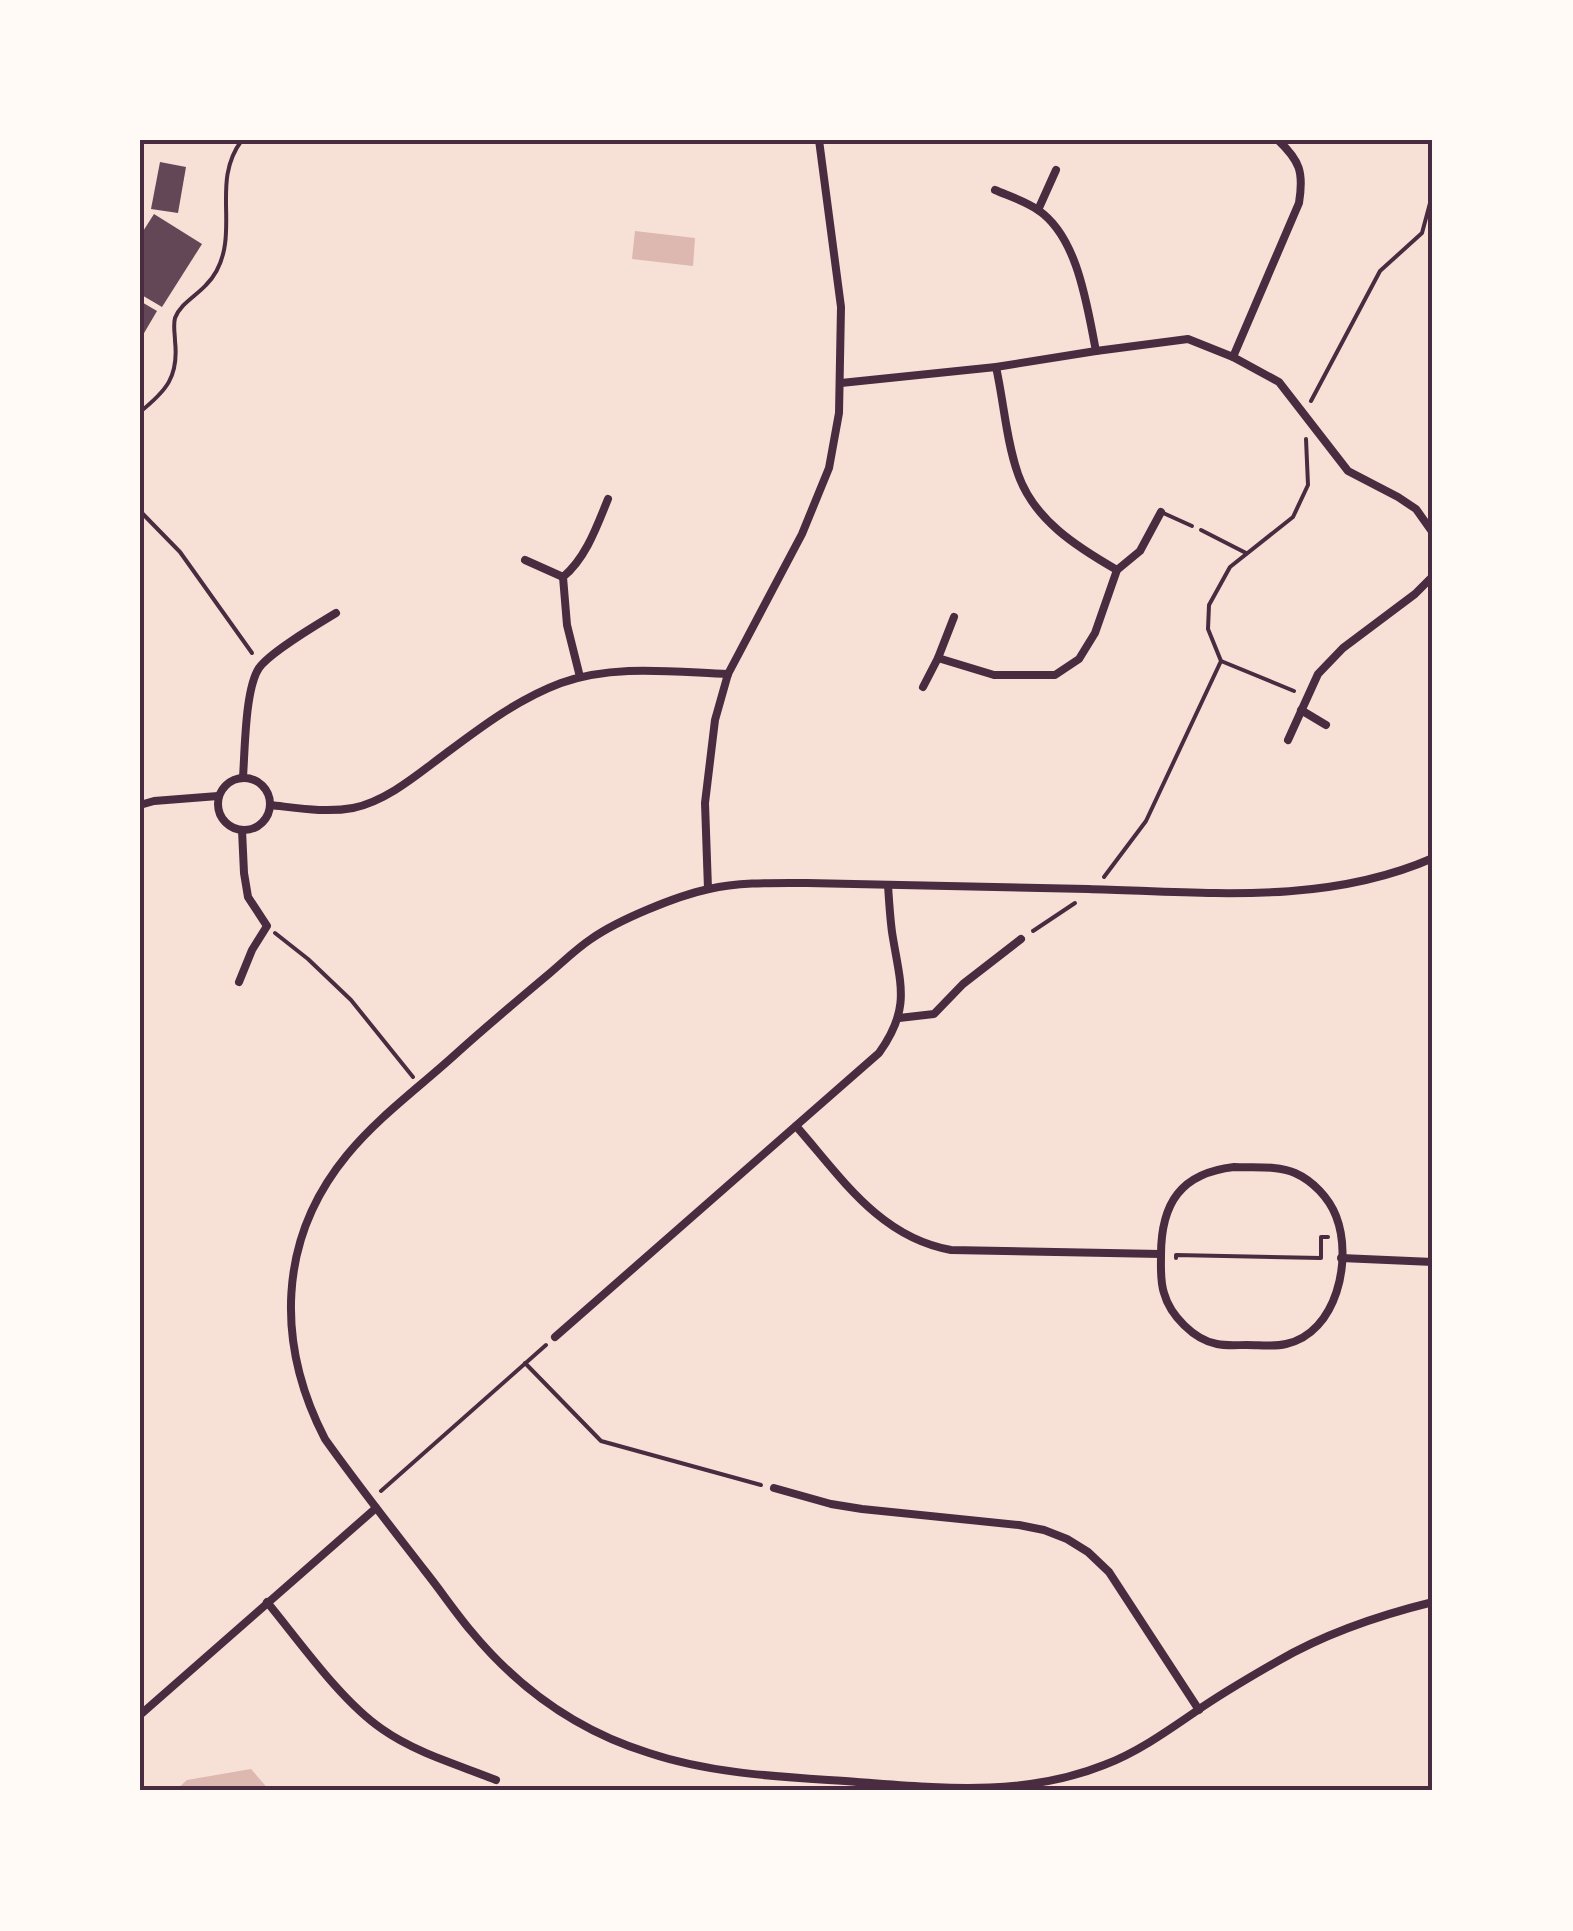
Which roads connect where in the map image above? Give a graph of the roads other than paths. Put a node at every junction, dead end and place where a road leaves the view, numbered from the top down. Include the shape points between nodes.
1 (819, 140) edge
2 (1278, 140) edge
3 (1056, 170) dead end
4 (995, 190) dead end
5 (1038, 210) junction
6 (1096, 350) junction
7 (1233, 357) junction
8 (996, 368) junction
9 (841, 383) junction
10 (608, 499) dead end
11 (1161, 512) joint
12 (1192, 526) road end
13 (1433, 533) edge
14 (525, 560) dead end
15 (1116, 570) junction
16 (1433, 576) edge
17 (563, 577) junction
18 (336, 613) dead end
19 (954, 618) dead end
20 (938, 658) junction
21 (728, 674) junction
22 (580, 678) junction
23 (923, 687) dead end
24 (1302, 710) junction
25 (1326, 724) dead end
26 (1288, 740) dead end
27 (242, 777) junction
28 (218, 796) junction
29 (270, 805) junction
30 (140, 806) edge
31 (242, 830) junction
32 (1433, 858) edge
33 (888, 885) junction
34 (708, 889) junction
35 (1021, 939) road end
36 (239, 982) dead end
37 (899, 1018) junction
38 (796, 1126) junction
39 (1161, 1254) junction
40 (1342, 1258) junction
41 (1433, 1262) edge
42 (554, 1337) road end
43 (774, 1488) road end
44 (373, 1504) junction
45 (267, 1602) junction
46 (1433, 1602) edge
47 (1198, 1710) junction
48 (140, 1715) edge
49 (806, 1778) junction
50 (496, 1780) dead end
51 (804, 1791) edge

1 - 9 street via 841,307
2 - 7 street via 1300,166 1299,203
3 - 5 street
4 - 5 street
5 - 6 street via 1062,232
6 - 7 street via 1188,339
6 - 8 street
7 - 13 street via 1278,382 1348,470 1407,503
8 - 9 street
8 - 15 street via 1018,477 1036,508
9 - 21 street via 829,468
10 - 17 street via 584,551
11 - 12 lane
11 - 15 street via 1140,551
14 - 17 street
15 - 20 street via 1095,633 1079,659 1055,674 994,675
16 - 24 street via 1342,648 1318,674
17 - 22 street
18 - 27 street via 260,665
19 - 20 street
20 - 23 street
21 - 22 street via 649,671
21 - 34 street via 705,802
22 - 29 street via 517,704 390,793 357,807
24 - 25 street
24 - 26 street
27 - 28 street
27 - 29 street via 265,788
28 - 30 street
28 - 31 street via 225,822
29 - 31 street via 259,825
31 - 36 street via 248,897 268,926
32 - 33 street via 1382,877 1260,893
33 - 34 street
33 - 37 street via 901,978
34 - 44 street via 591,939 360,1140 321,1192 292,1290 293,1350 325,1438
35 - 37 street via 934,1014
37 - 38 street via 879,1053
38 - 39 street via 870,1210 920,1243 951,1250
38 - 42 street
39 - 40 street via 1172,1200 1202,1174 1234,1167 1281,1169 1306,1180 1330,1204
39 - 40 street via 1164,1297 1192,1332 1216,1344 1268,1346 1288,1344 1322,1320 1338,1292
40 - 41 street
43 - 47 street via 831,1504 1019,1525 1067,1539 1109,1572
44 - 45 street
44 - 49 street via 472,1632 510,1673 566,1716 623,1745 682,1762
45 - 48 street
45 - 50 street via 369,1720 401,1742
46 - 47 street via 1319,1640
47 - 49 street via 1104,1765 1050,1780 986,1790
49 - 51 street

